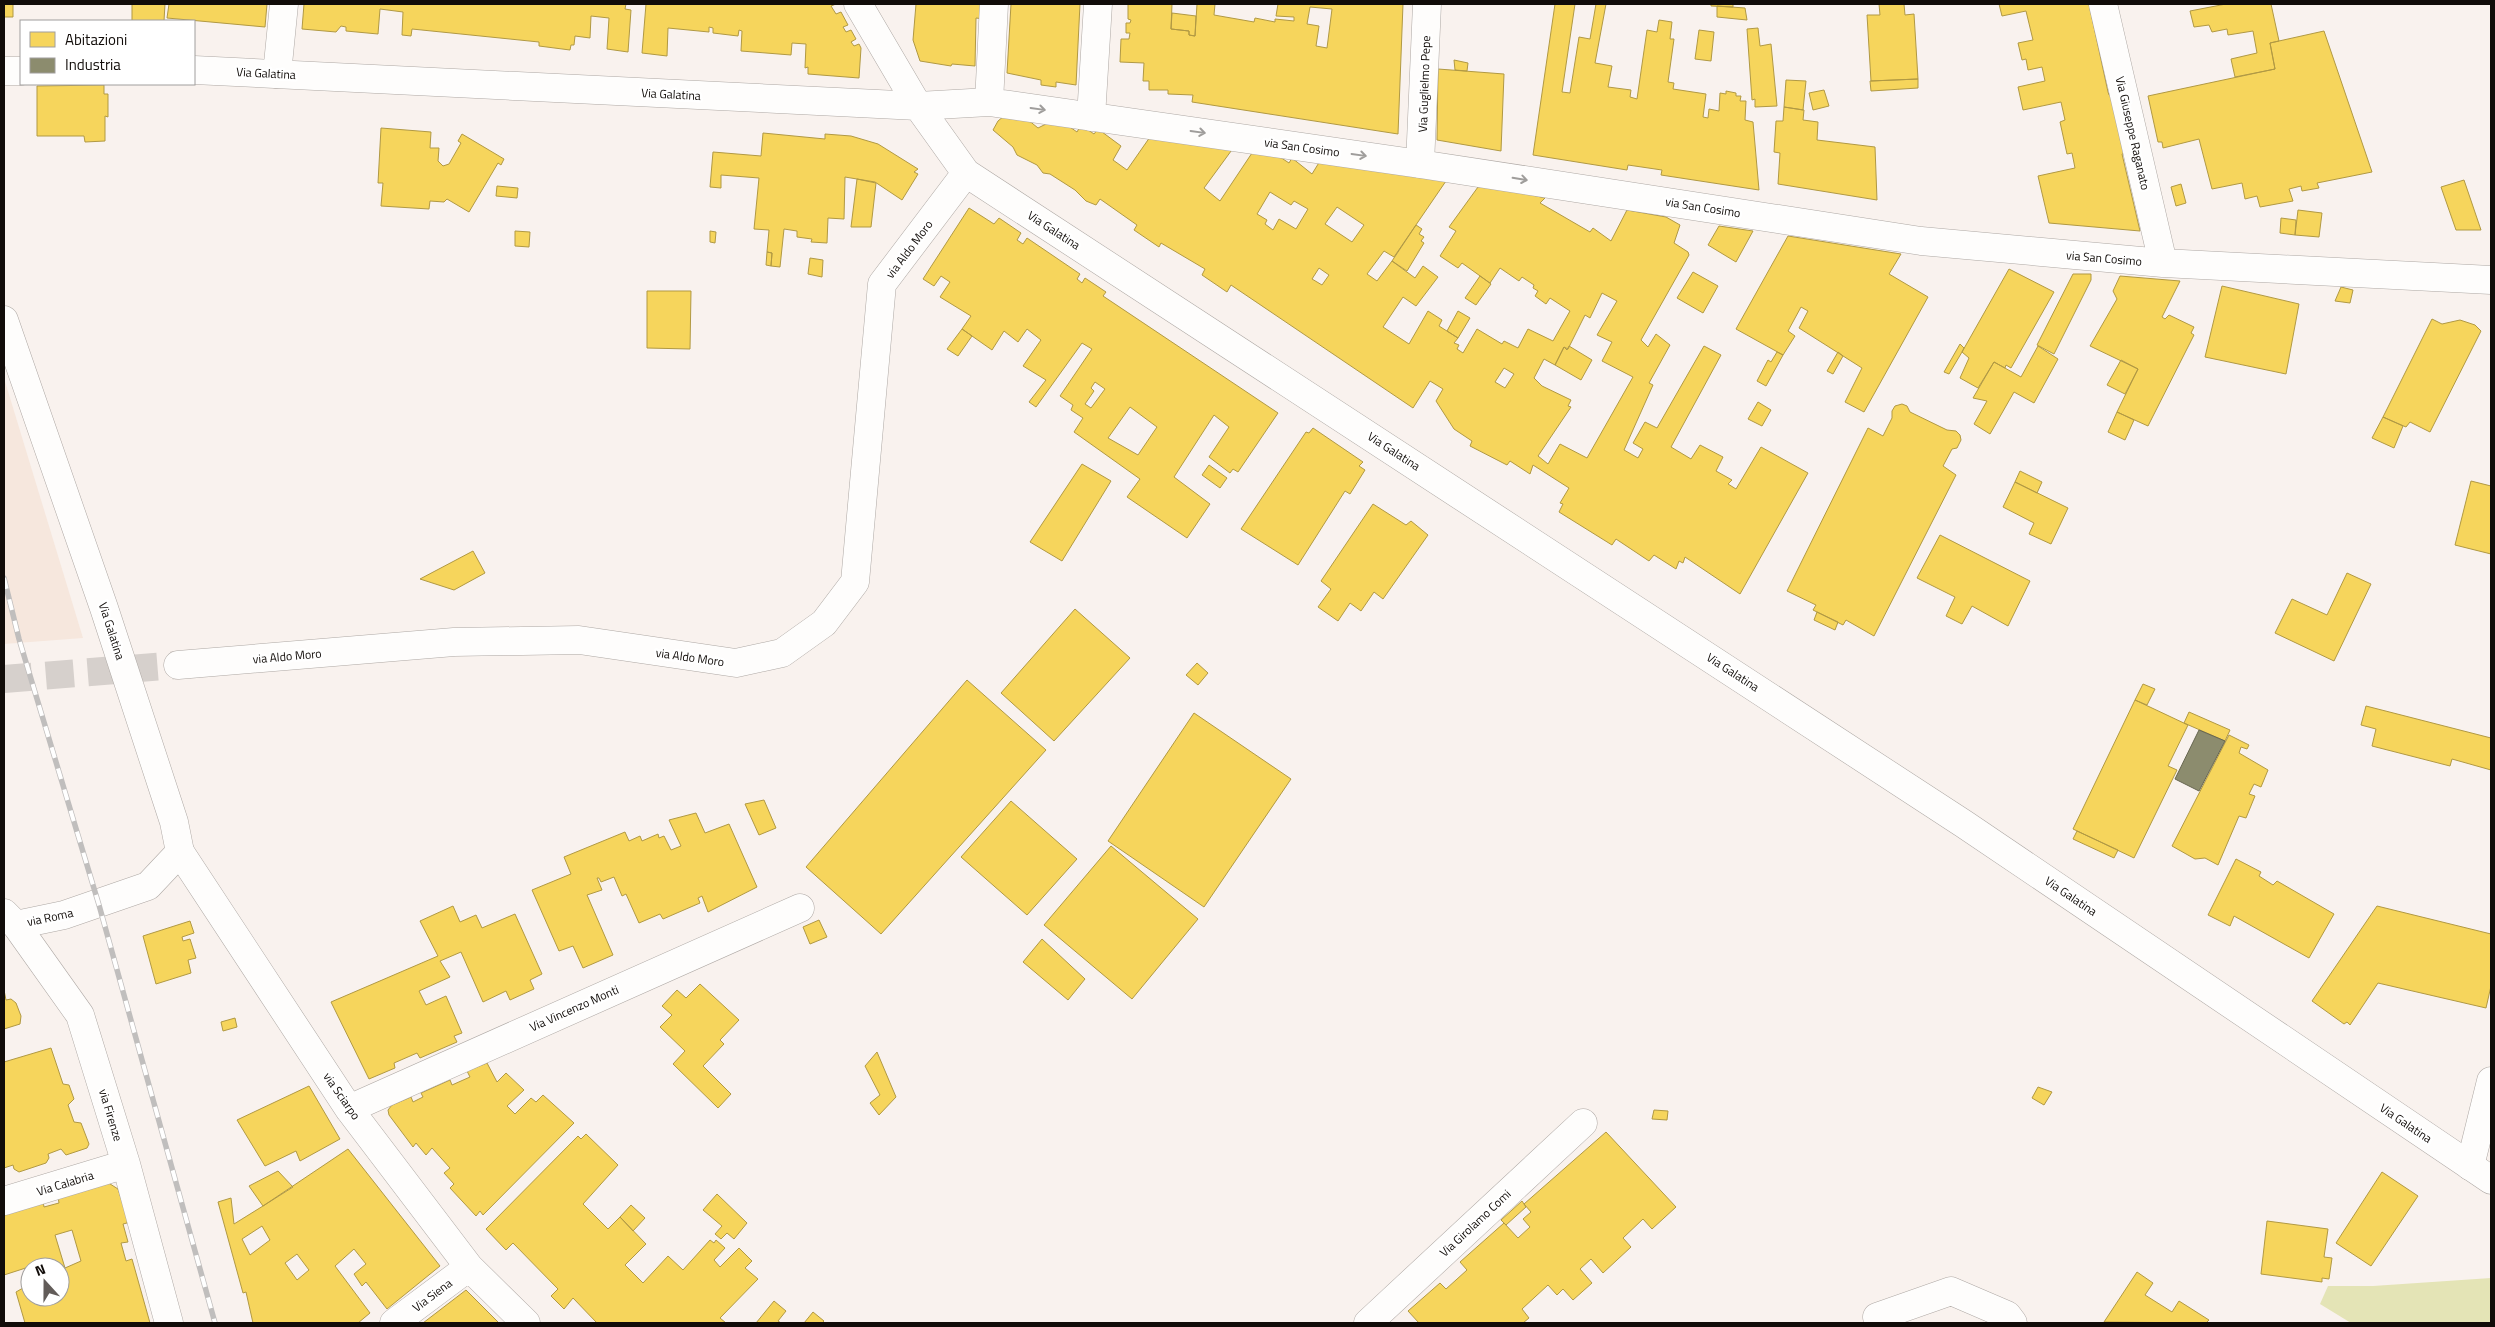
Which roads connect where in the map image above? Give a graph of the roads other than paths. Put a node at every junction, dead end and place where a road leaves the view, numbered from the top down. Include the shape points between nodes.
1 (284, 4) edge
2 (858, 4) edge
3 (994, 4) edge
4 (1098, 4) edge
5 (1427, 4) edge
6 (2103, 4) edge
7 (195, 70) edge
8 (4, 71) edge
9 (20, 71) edge
10 (277, 74) junction
11 (989, 102) junction
12 (918, 106) junction
13 (1091, 117) junction
14 (1420, 164) junction
15 (966, 173) junction
16 (2162, 263) junction
17 (2491, 280) edge
18 (4, 320) edge
19 (178, 665) tunnel mouth
20 (180, 852) junction
21 (800, 908) dead end
22 (10, 919) edge
23 (2491, 1081) edge
24 (349, 1109) junction
25 (1583, 1123) dead end
26 (126, 1164) junction
27 (2481, 1173) edge
28 (4, 1201) edge
29 (469, 1267) junction
30 (169, 1323) edge
31 (394, 1323) edge
32 (526, 1323) edge
33 (1368, 1323) edge
34 (1879, 1323) edge
35 (2013, 1323) edge

1 - 10 street
2 - 12 street
3 - 11 street
4 - 13 street
5 - 14 street, Via Guglielmo Pepe
6 - 16 street, Via Giuseppe Raganato
7 - 10 street, Via Galatina
8 - 9 street
10 - 12 street, Via Galatina
11 - 12 street, via San Cosimo
11 -> 13 street, via San Cosimo
12 - 15 street, Via Galatina
13 -> 14 street, via San Cosimo
14 -> 16 street, via San Cosimo via 1921,241
15 - 19 street, via Aldo Moro via 882,284 855,582 824,623 782,653 736,663 579,640 464,642
15 - 27 street, Via Galatina via 1964,824
16 - 17 street, via San Cosimo
18 - 20 street, Via Galatina via 108,617 174,822
20 - 22 street, via Roma via 148,886 64,915
20 - 24 street, via Sciarpo
21 - 24 street, Via Vincenzo Monti
22 - 26 street, via Firenze via 80,1015
23 - 27 street
24 - 29 street, via Sciarpo
25 - 33 street, Via Girolamo Comi
26 - 28 street, Via Calabria
26 - 30 street, via Firenze
29 - 31 street, Via Siena
29 - 32 street, via Sciarpo
34 - 35 street via 1877,1317 1951,1291 2007,1315

